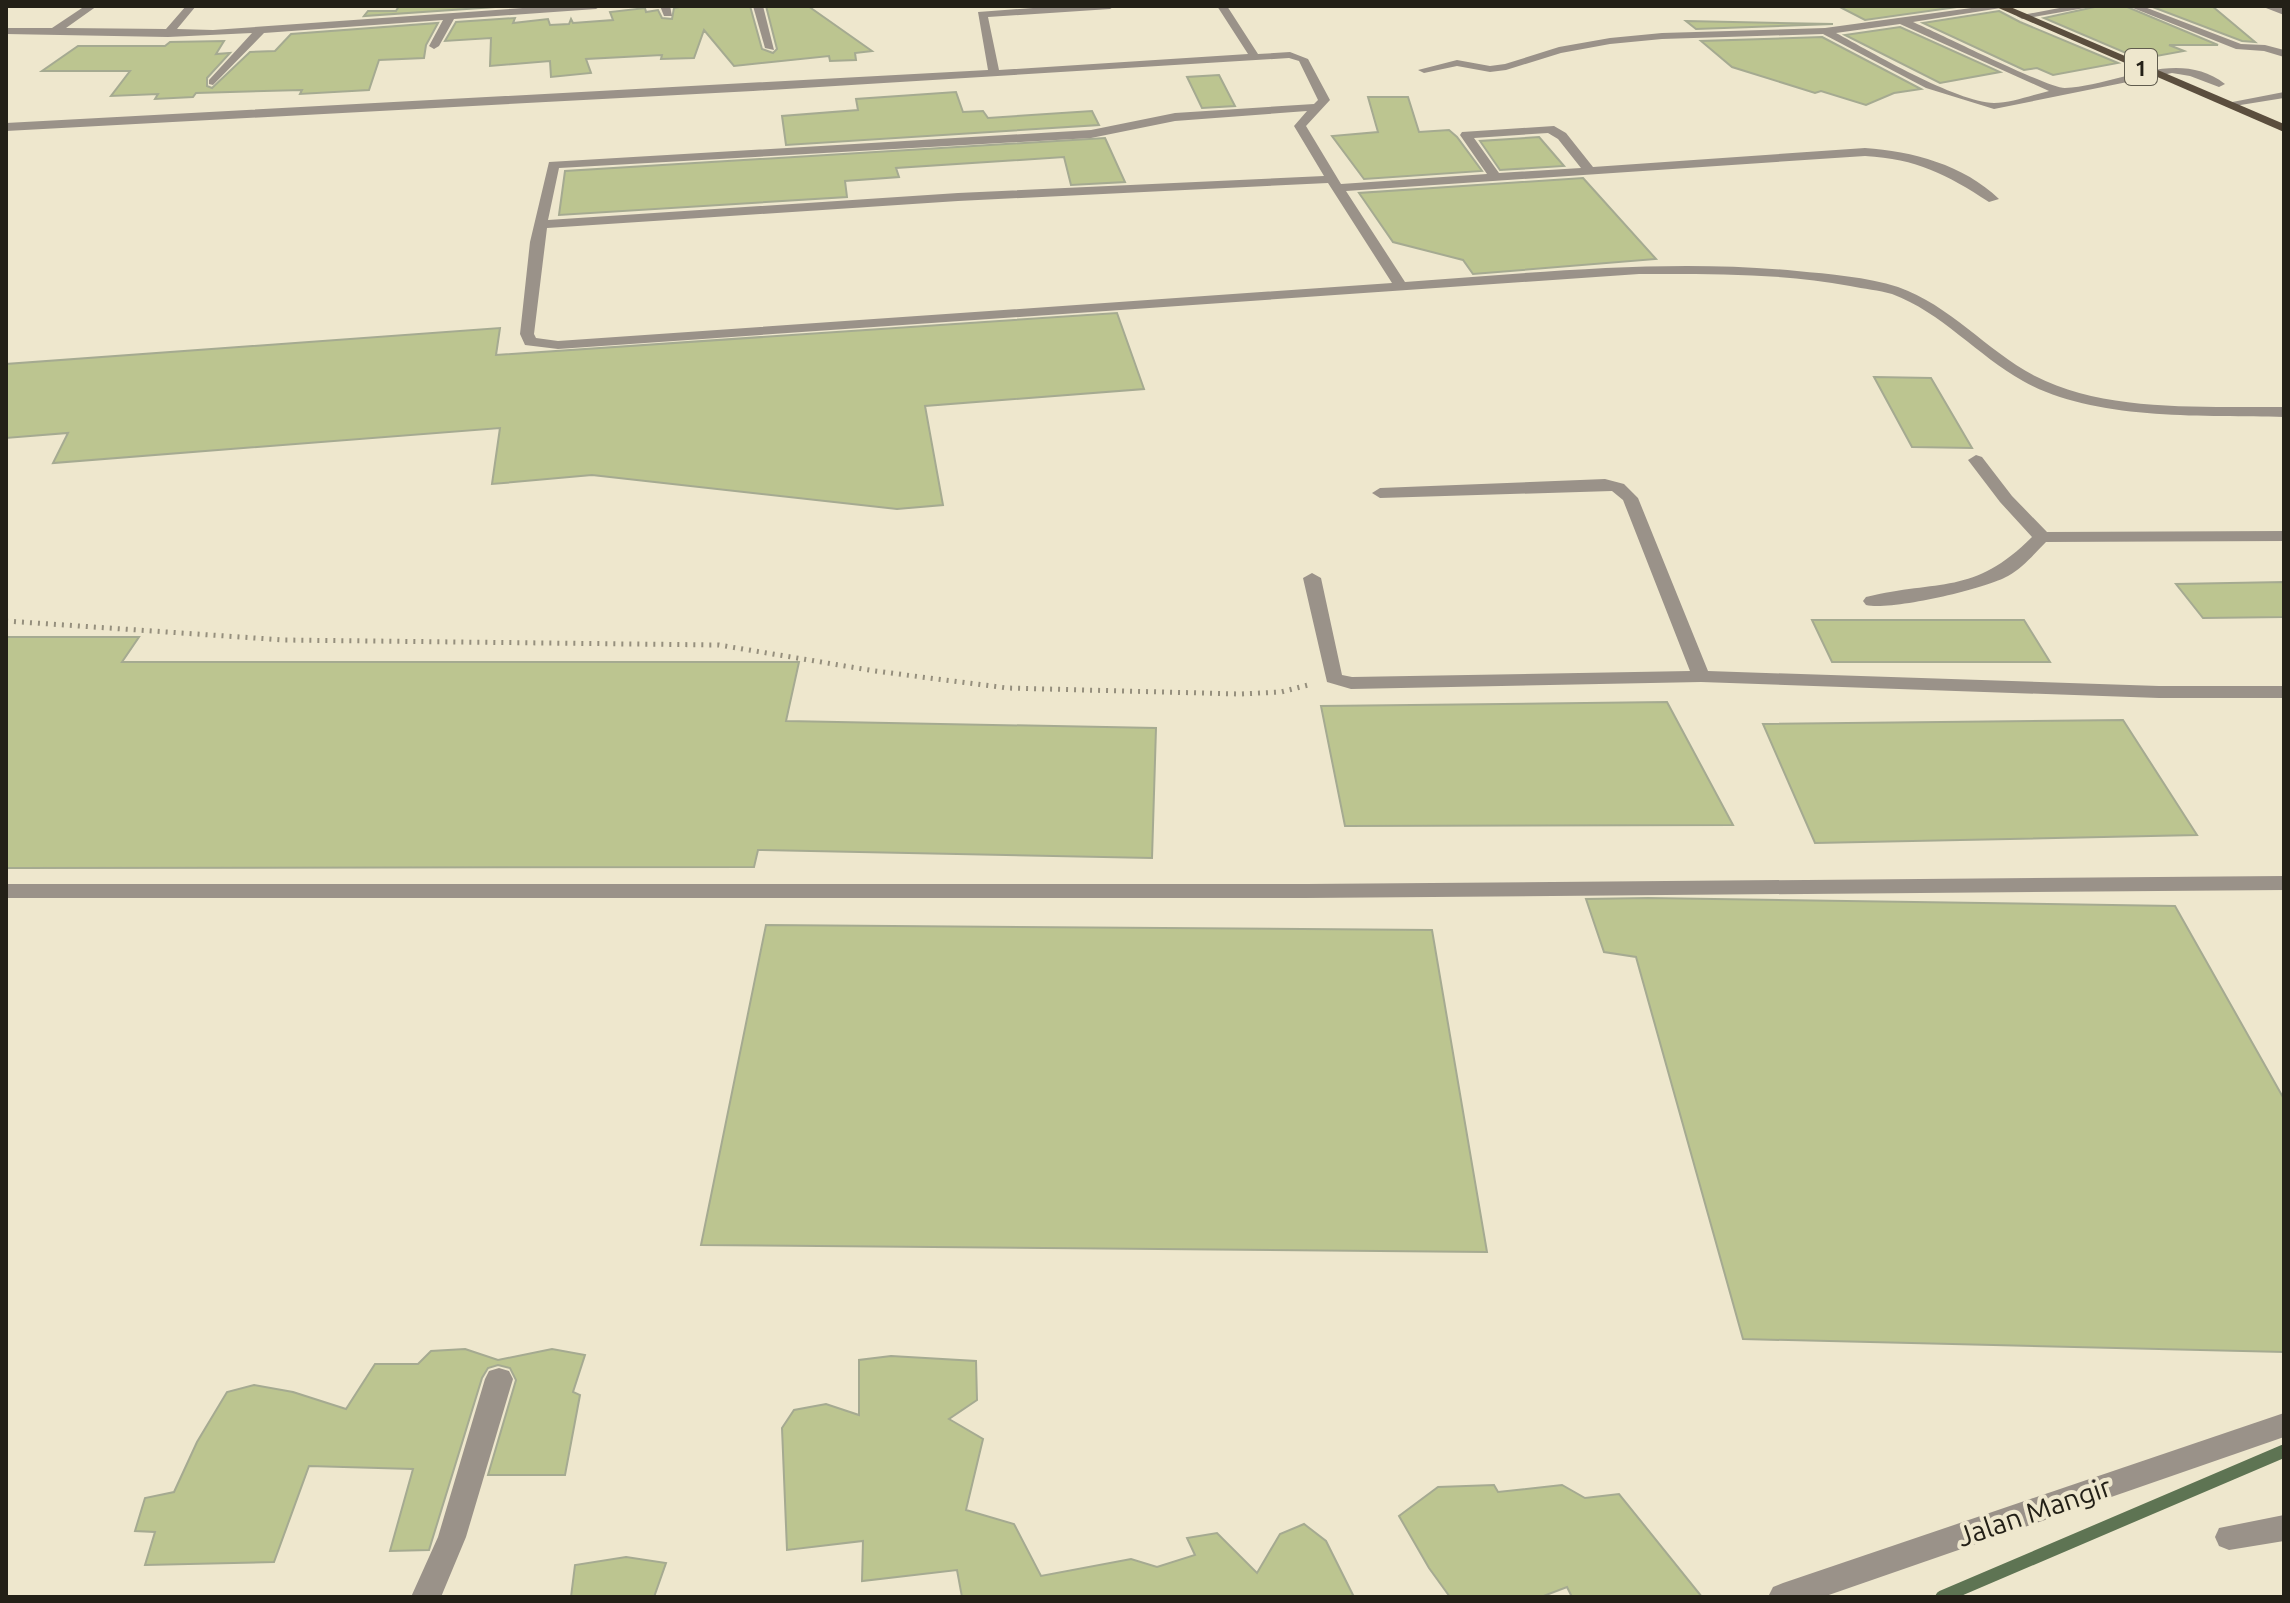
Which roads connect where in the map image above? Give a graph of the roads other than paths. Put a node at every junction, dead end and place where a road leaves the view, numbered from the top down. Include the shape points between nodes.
1 (92, 6) edge
2 (191, 6) edge
3 (596, 6) edge
4 (758, 6) edge
5 (1110, 6) edge
6 (1222, 6) edge
7 (2091, 6) edge
8 (2133, 6) edge
9 (2270, 6) edge
10 (2000, 7) edge
11 (2284, 12) edge
12 (2022, 16) junction
13 (449, 18) junction
14 (1903, 21) junction
15 (6, 31) edge
16 (260, 31) junction
17 (1825, 31) junction
18 (52, 33) junction
19 (168, 34) junction
20 (2284, 44) edge
21 (434, 46) dead end
22 (770, 48) dead end
23 (2260, 48) junction
24 (2284, 54) edge
25 (1255, 57) junction
26 (1424, 70) dead end
27 (994, 72) junction
28 (2154, 72) junction
29 (213, 82) dead end
30 (2219, 84) dead end
31 (2057, 91) junction
32 (2284, 95) edge
33 (2228, 104) junction
34 (1319, 107) junction
35 (6, 127) edge
36 (2284, 128) edge
37 (1591, 172) junction
38 (1496, 178) junction
39 (1335, 183) junction
40 (1993, 199) dead end
41 (542, 224) junction
42 (1402, 288) junction
43 (2284, 412) edge
44 (1976, 460) dead end
45 (1380, 493) dead end
46 (2284, 536) edge
47 (2042, 537) junction
48 (1312, 578) dead end
49 (1872, 601) dead end
50 (1701, 676) junction
51 (2284, 692) edge
52 (2284, 883) edge
53 (6, 891) edge
54 (499, 1379) dead end
55 (2284, 1425) edge
56 (2284, 1528) edge
57 (2229, 1537) dead end
58 (426, 1597) edge
59 (1783, 1597) edge

1 - 18 street
2 - 19 street
3 - 13 street
4 - 22 street
5 - 27 street via 982,14
6 - 25 street
7 - 12 street
8 - 23 street via 2240,47
9 - 11 street
10 - 12 main road, 1
10 - 14 street
12 - 28 main road, 1
13 - 16 street
13 - 21 street
14 - 17 street
14 - 31 street
15 - 18 street
16 - 19 street
16 - 29 street
17 - 26 street via 1634,38 1577,46 1506,67 1457,63
17 - 31 street via 1902,71 1983,104 2005,105
18 - 19 street
20 - 23 street
23 - 24 street
25 - 27 street
25 - 34 street via 1303,59 1324,100
27 - 35 street
28 - 30 street via 2183,71
28 - 31 street
28 - 33 main road, 1
32 - 33 street
33 - 36 main road, 1
34 - 39 street via 1300,126
34 - 41 street via 1175,117 1091,134 556,164
37 - 38 street
37 - 38 street via 1550,129 1466,135
37 - 40 street via 1836,152 1898,153 1946,168
38 - 39 street
39 - 41 street via 958,197
39 - 42 street
41 - 42 street via 527,334 530,342 542,344
42 - 43 street via 1639,270 1724,269 1822,277 1911,297 2028,378 2076,399 2180,410
44 - 47 street
45 - 50 street via 1618,487 1630,498
46 - 47 street
47 - 49 street via 2014,565 1982,580
48 - 50 street via 1334,678 1351,683
50 - 51 street
52 - 53 street via 1306,891
54 - 58 street via 452,1537
55 - 59 street, Jalan Mangir
56 - 57 street

